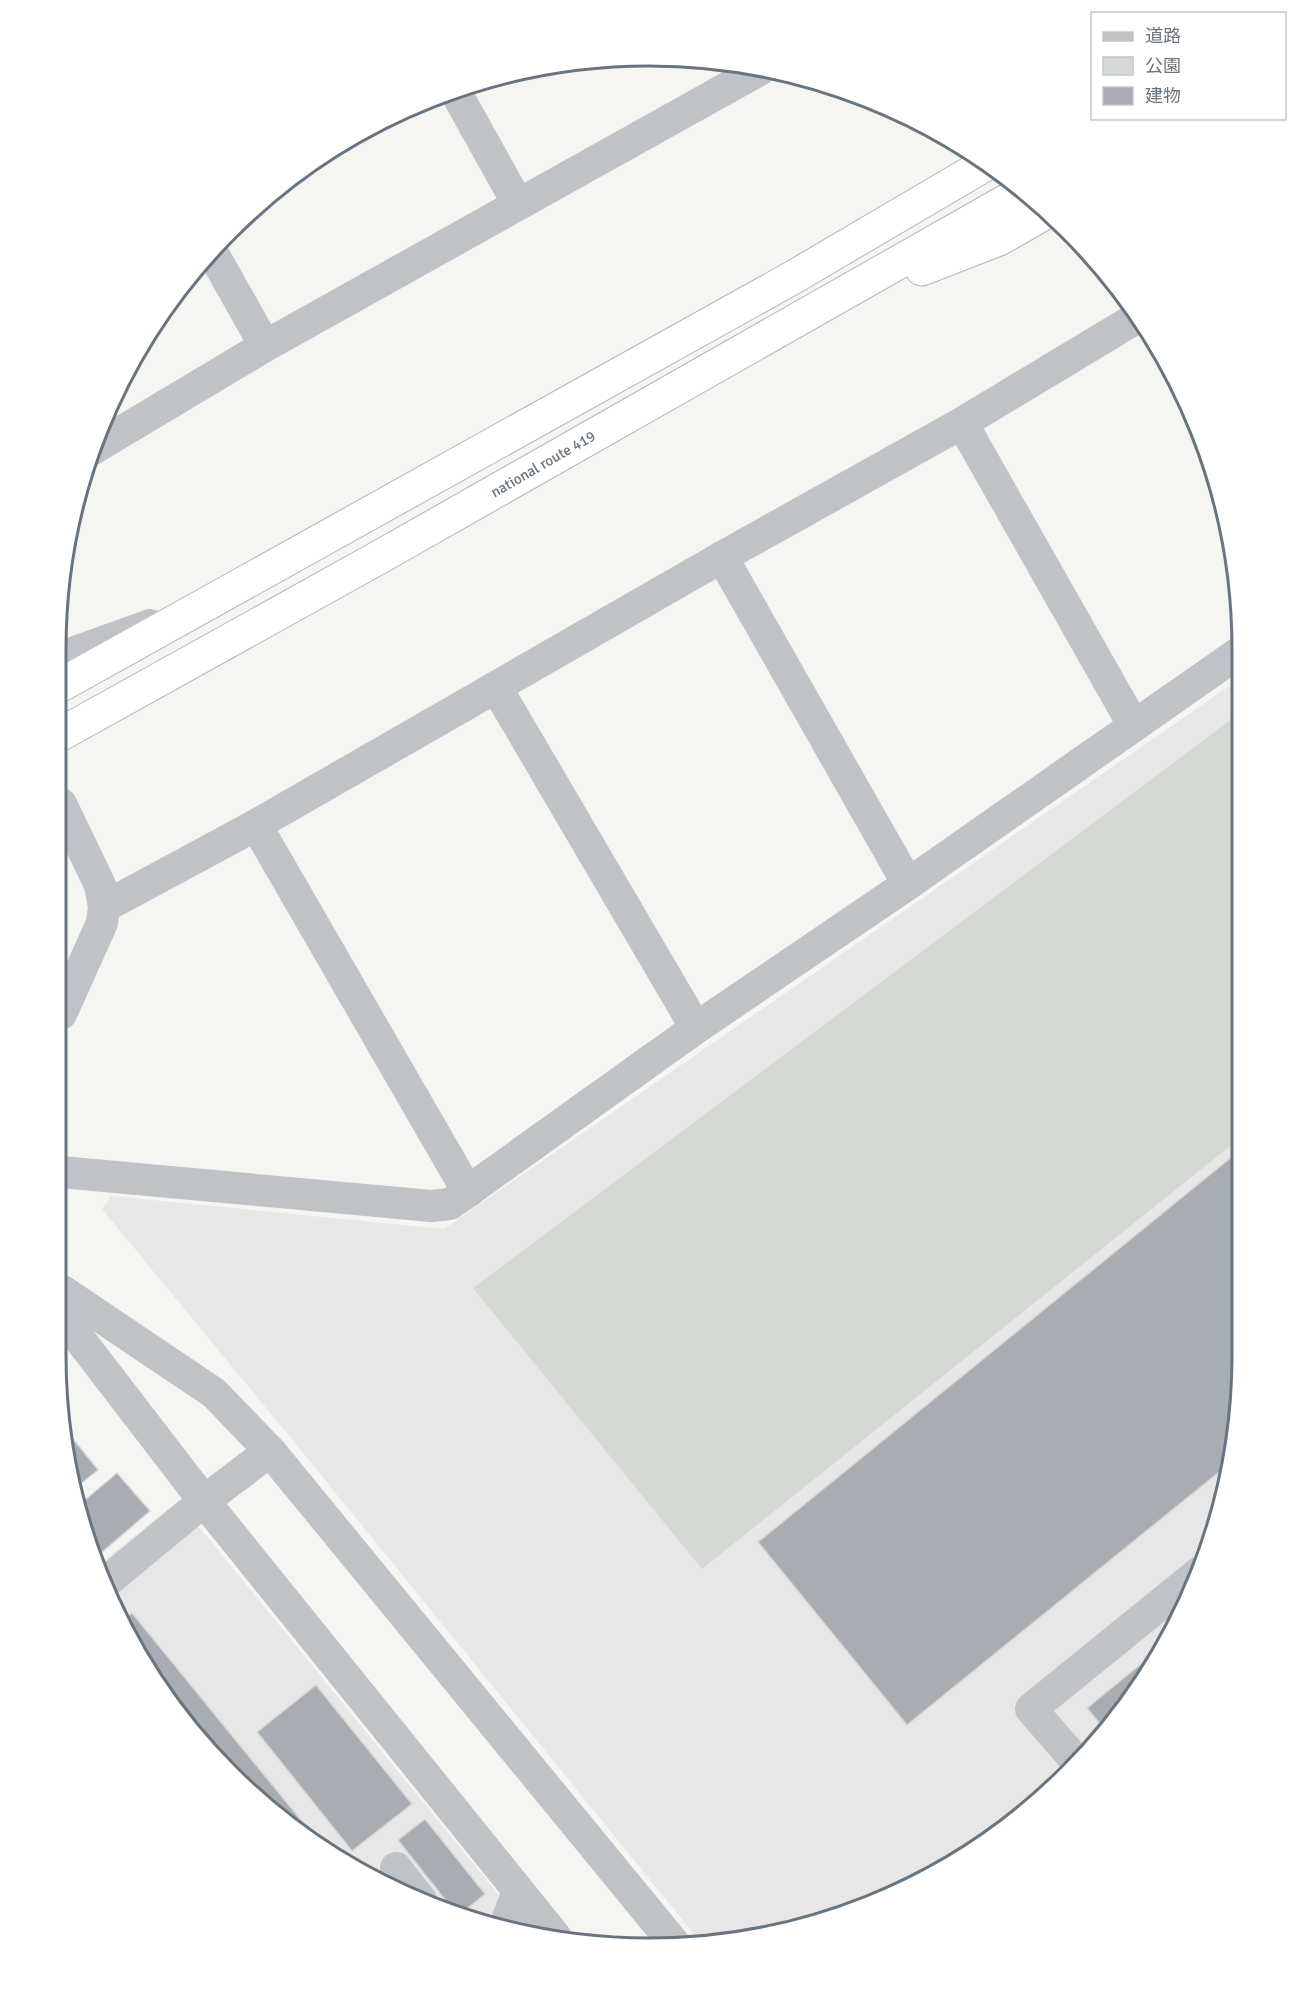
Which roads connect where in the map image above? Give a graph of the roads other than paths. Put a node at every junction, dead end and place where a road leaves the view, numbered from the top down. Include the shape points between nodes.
1 (739, 73) edge
2 (459, 98) edge
3 (959, 155) edge
4 (979, 168) edge
5 (1015, 196) edge
6 (518, 204) junction
7 (1039, 216) edge
8 (216, 259) edge
9 (792, 278) junction
10 (810, 313) junction
11 (1131, 321) edge
12 (265, 346) junction
13 (962, 423) junction
14 (104, 442) edge
15 (722, 557) junction
16 (211, 602) junction
17 (66, 655) edge
18 (1232, 657) edge
19 (66, 682) edge
20 (496, 687) junction
21 (137, 692) junction
22 (1134, 726) junction
23 (66, 731) edge
24 (66, 746) edge
25 (66, 814) edge
26 (256, 825) junction
27 (908, 884) junction
28 (104, 907) junction
29 (66, 1003) edge
30 (696, 1028) junction
31 (66, 1172) edge
32 (468, 1192) junction
33 (66, 1293) edge
34 (66, 1322) edge
35 (270, 1451) junction
36 (204, 1501) junction
37 (110, 1579) edge
38 (1185, 1584) edge
39 (1072, 1756) edge
40 (396, 1868) dead end
41 (411, 1887) edge
42 (518, 1891) junction
43 (507, 1920) edge
44 (549, 1929) edge
45 (669, 1937) edge

1 - 6 street
2 - 6 street
3 - 9 highway
4 - 9 highway
5 - 10 highway, national route 419
6 - 12 street
7 - 10 highway via 999,239
8 - 12 street
9 - 16 highway
10 - 21 highway, national route 419
11 - 13 street
12 - 14 street
13 - 15 street
13 - 22 street
15 - 20 street
15 - 27 street
16 - 17 street
16 - 19 highway
18 - 22 street
20 - 26 street
20 - 30 street
21 - 23 highway, national route 419
21 - 24 street
22 - 27 street
25 - 28 street via 100,885
26 - 28 street
26 - 32 street
27 - 30 street
28 - 29 street via 102,923
30 - 32 street
31 - 32 street via 431,1206 450,1204
33 - 35 street via 214,1393
34 - 36 street
35 - 36 street
35 - 45 street
36 - 37 street
36 - 42 street
38 - 39 street via 1031,1709
40 - 41 street
42 - 43 street
42 - 44 street

